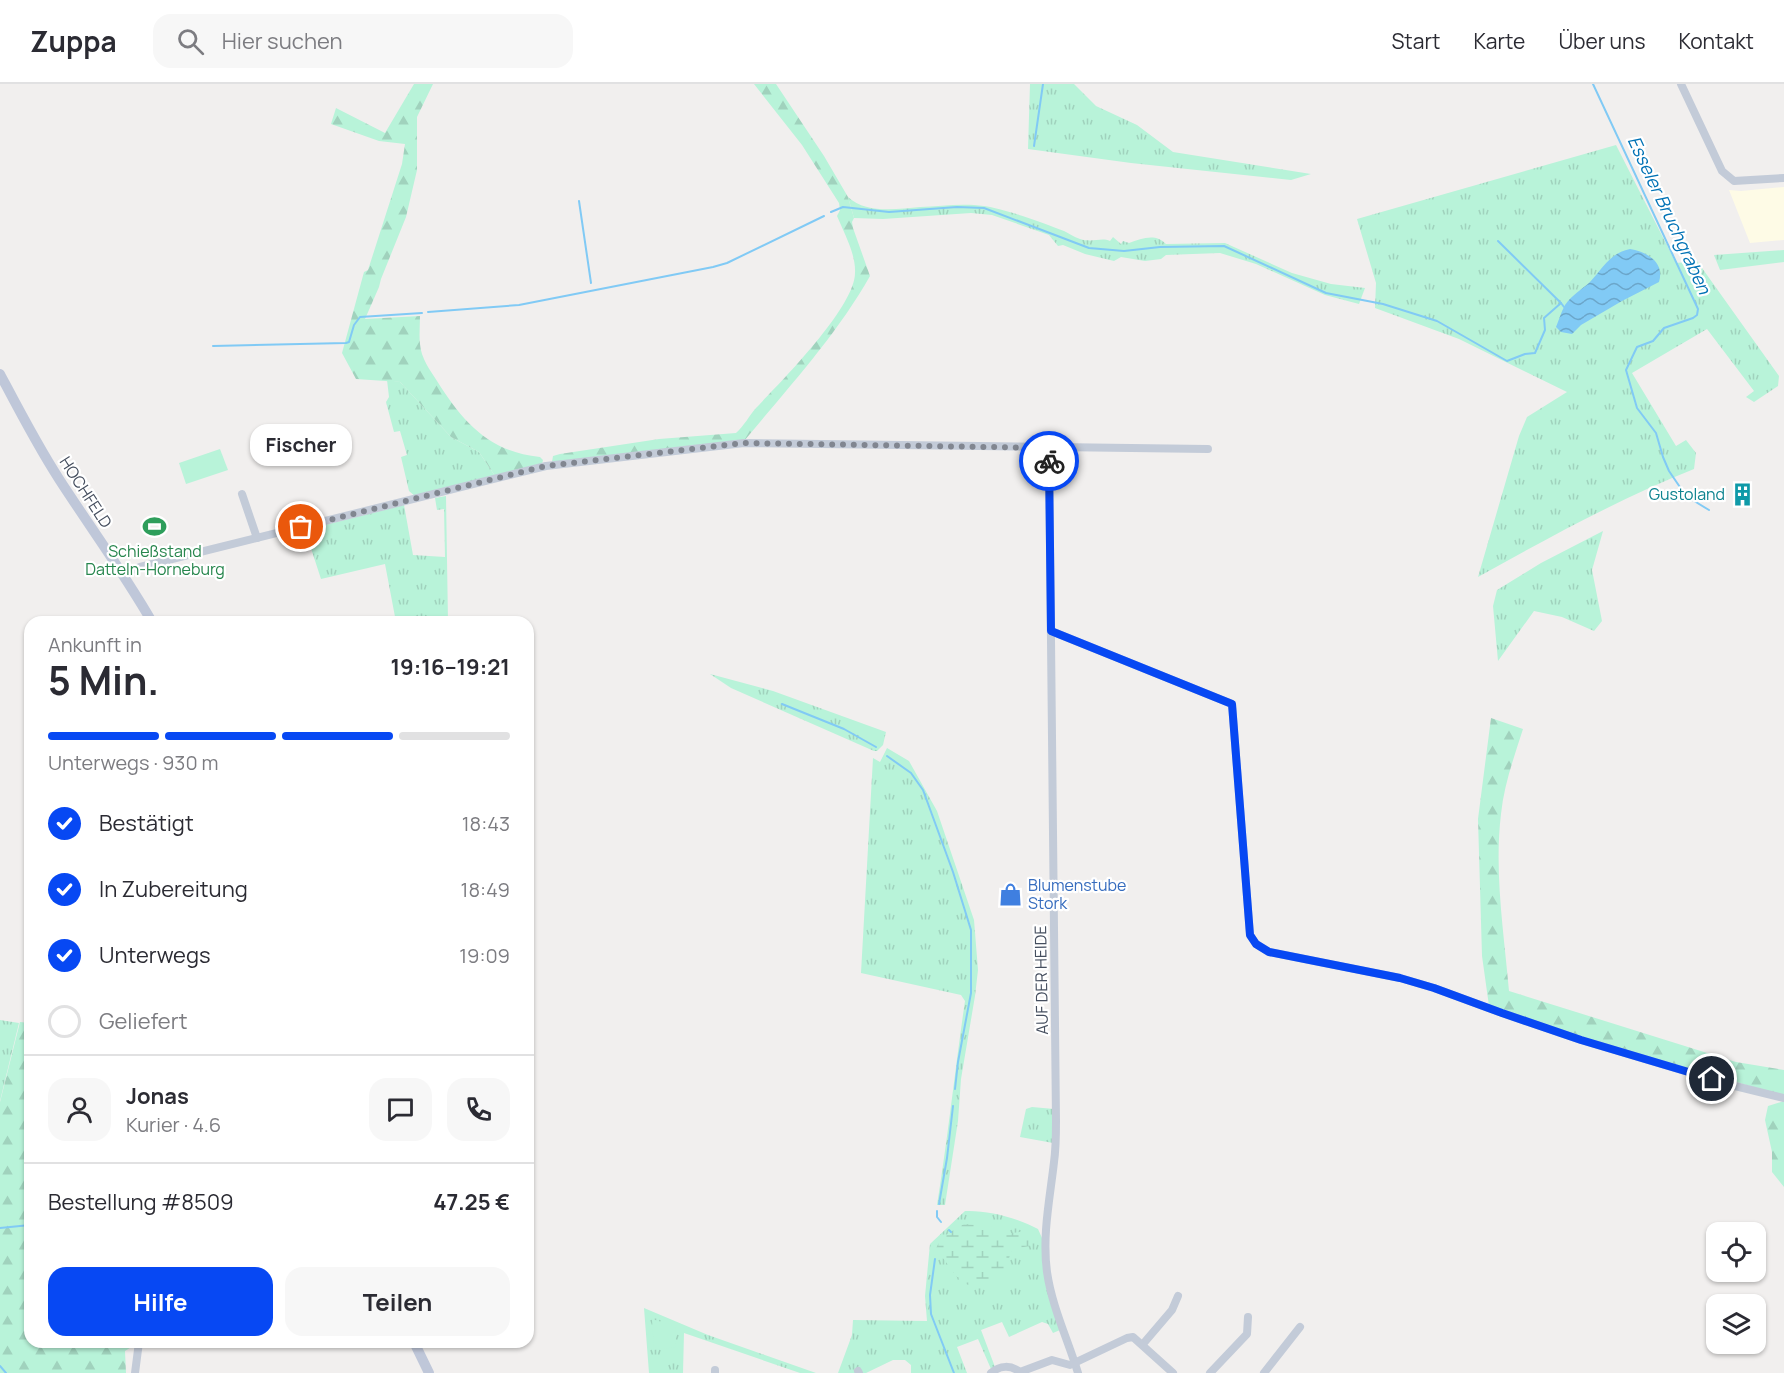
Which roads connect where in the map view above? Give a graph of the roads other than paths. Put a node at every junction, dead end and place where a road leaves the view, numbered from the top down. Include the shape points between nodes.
1 (1681, 84) edge
2 (1784, 178) edge
3 (0, 374) edge
4 (1049, 448) junction
5 (1208, 449) dead end
6 (242, 494) dead end
7 (257, 538) junction
8 (122, 574) junction
9 (148, 616) edge
10 (1051, 631) junction
11 (1784, 1098) edge
12 (1178, 1296) dead end
13 (1248, 1317) dead end
14 (1300, 1327) dead end
15 (1143, 1344) junction
16 (138, 1348) edge
17 (417, 1348) edge
18 (1075, 1362) junction
19 (135, 1373) edge
20 (429, 1373) edge
21 (991, 1373) edge
22 (1078, 1373) edge
23 (1173, 1373) edge
24 (1210, 1373) edge
25 (1264, 1373) edge

1 - 2 street via 1727,177 1734,181
3 - 8 street, HOCHFELD via 57,477
4 - 5 street
4 - 7 street via 744,443 546,466
4 - 10 street, AUF DER HEIDE
6 - 7 street
7 - 8 street
8 - 9 street, HOCHFELD
10 - 11 street via 1232,704 1250,935 1263,949 1400,978 1581,1040
10 - 18 street, AUF DER HEIDE via 1056,1120 1045,1250 1054,1305
12 - 15 street via 1172,1310
13 - 24 street via 1247,1334
14 - 25 street
15 - 18 street via 1133,1337 1127,1338
15 - 23 street
16 - 19 street
17 - 20 street
18 - 21 street via 1070,1365 1052,1360 1020,1372 1013,1366
18 - 22 street, AUF DER HEIDE

